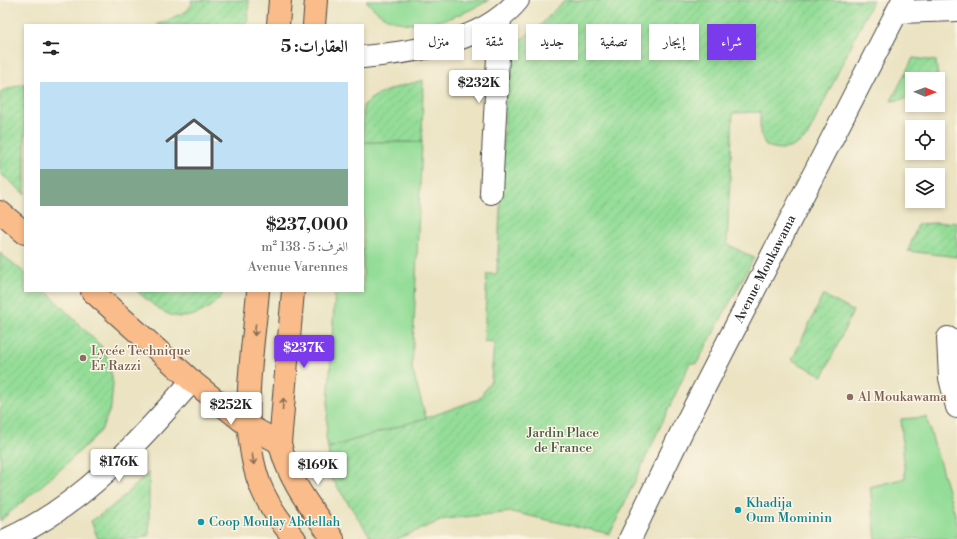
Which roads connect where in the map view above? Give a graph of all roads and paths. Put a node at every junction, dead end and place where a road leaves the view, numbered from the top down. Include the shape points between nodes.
1 (280, 0) edge
2 (316, 0) edge
3 (518, 0) edge
4 (900, 6) edge
5 (957, 10) edge
6 (500, 18) junction
7 (278, 24) edge
8 (314, 24) edge
9 (364, 57) edge
10 (491, 193) dead end
11 (0, 212) edge
12 (24, 232) edge
13 (93, 292) edge
14 (258, 292) edge
15 (293, 292) edge
16 (948, 338) edge
17 (192, 381) junction
18 (957, 407) edge
19 (248, 425) junction
20 (280, 443) junction
21 (8, 539) edge
22 (295, 539) edge
23 (333, 539) edge
24 (630, 539) edge

1 - 7 main road
2 - 8 main road
3 - 6 street
4 - 5 street
4 - 24 street, Avenue Moukawama via 682,431
6 - 9 street via 477,31 447,42 413,51
6 - 10 street
11 - 12 main road
13 - 17 main road
14 -> 19 main road
20 -> 15 main road
16 - 18 street via 950,378
17 - 19 main road
17 - 21 street via 134,447 96,481 33,528
19 - 20 main road
19 -> 22 main road via 254,467 260,485 268,502
20 - 23 main road via 289,472

